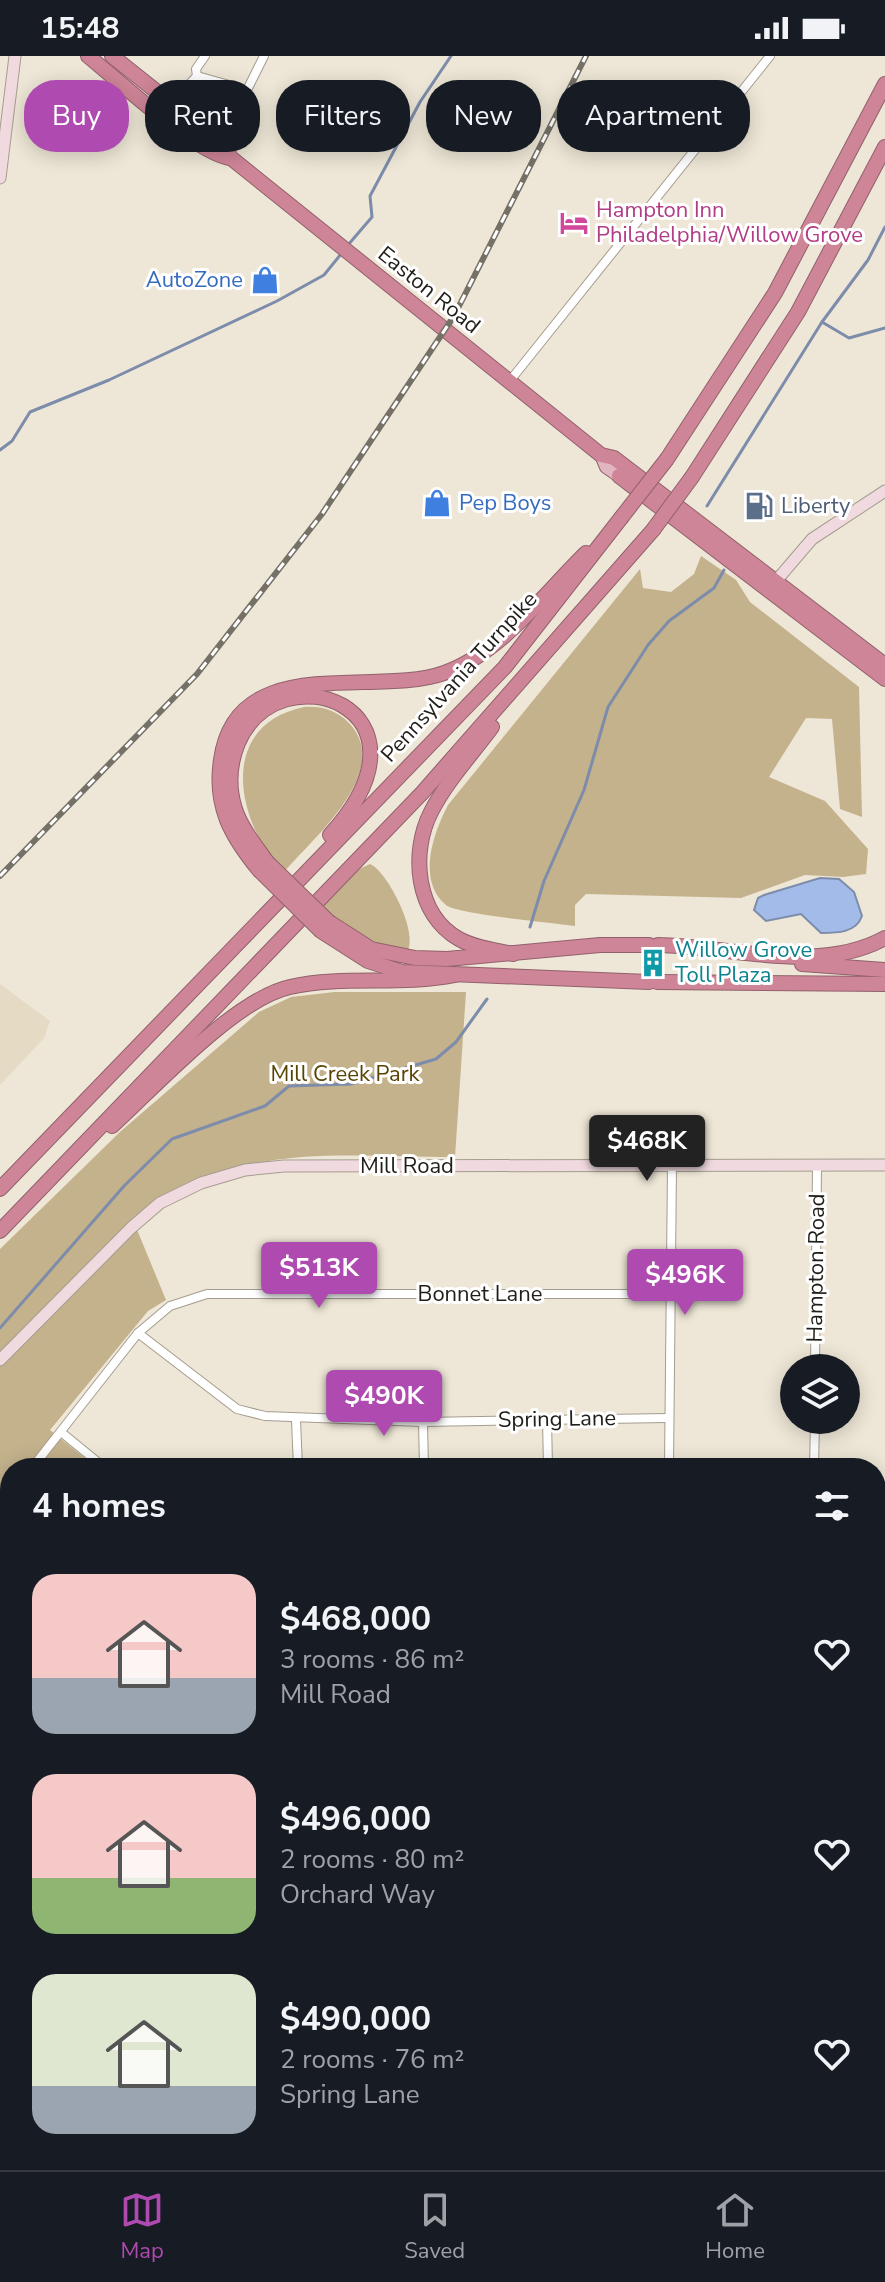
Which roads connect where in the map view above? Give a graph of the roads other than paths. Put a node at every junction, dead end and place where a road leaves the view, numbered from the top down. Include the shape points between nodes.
1 (15, 56) edge
2 (88, 56) edge
3 (112, 56) edge
4 (205, 56) edge
5 (264, 56) edge
6 (770, 56) edge
7 (197, 76) junction
8 (193, 80) edge
9 (145, 83) edge
10 (885, 84) edge
11 (885, 147) edge
12 (228, 152) edge
13 (231, 158) junction
14 (0, 178) edge
15 (509, 382) junction
16 (601, 455) junction
17 (619, 476) joint
18 (885, 491) edge
19 (621, 518) junction
20 (772, 586) junction
21 (547, 653) junction
22 (884, 675) edge
23 (263, 866) junction
24 (271, 908) junction
25 (325, 926) junction
26 (885, 938) edge
27 (513, 954) junction
28 (788, 956) junction
29 (885, 970) edge
30 (455, 975) junction
31 (885, 984) edge
32 (672, 1165) junction
33 (885, 1165) edge
34 (817, 1167) junction
35 (0, 1189) edge
36 (2, 1229) edge
37 (670, 1294) junction
38 (138, 1333) junction
39 (815, 1354) edge
40 (0, 1360) edge
41 (668, 1418) junction
42 (547, 1419) junction
43 (296, 1420) junction
44 (423, 1422) junction
45 (61, 1432) junction
46 (815, 1434) edge
47 (40, 1458) edge
48 (93, 1458) edge
49 (298, 1458) edge
50 (424, 1458) edge
51 (548, 1458) edge
52 (669, 1458) edge
53 (814, 1458) edge

1 - 14 street
2 - 13 highway, Easton Road via 197,143 218,157
3 - 9 highway, Easton Road
4 - 7 street
5 - 7 street via 247,90
6 - 15 street
7 - 8 street
10 - 19 highway, Pennsylvania Turnpike, bridge via 775,293 667,459
11 - 21 highway, bridge via 798,312 692,477
12 - 13 highway, Easton Road
13 - 15 highway, Easton Road
15 - 16 highway, Easton Road
16 - 17 main road, Easton Road via 606,467
16 - 20 highway, Easton Road via 614,458
17 - 20 highway, Easton Road
18 - 20 street via 812,539
19 - 23 highway via 488,650 465,664 422,678 294,686 256,702 228,735 219,790 227,824
19 - 24 highway, Pennsylvania Turnpike via 505,667
20 - 22 highway, Easton Road
21 - 27 highway via 433,809 420,850 423,890 438,921 466,943
21 - 36 highway via 422,793
23 - 24 highway via 235,811 229,785 235,750 250,722 276,702 309,696 334,702 348,709 365,730 372,750 370,772 341,823
23 - 25 highway, bridge
24 - 35 highway, Pennsylvania Turnpike
25 - 27 highway via 392,955 447,959
25 - 30 highway via 383,967
26 - 28 highway via 848,953
27 - 28 highway via 653,945
28 - 29 highway via 802,964
30 - 31 highway
30 - 36 highway via 420,982 316,983 257,1001 203,1043
32 - 34 street, Mill Road
32 - 37 street
32 - 40 street, Mill Road via 245,1170 160,1203
33 - 34 street, Mill Road
34 - 39 street, Hampton Road
37 - 38 street, Bonnet Lane via 207,1294 170,1306
37 - 41 street
38 - 43 street, Spring Lane via 237,1409
38 - 45 street, Bonnet Lane
41 - 42 street, Spring Lane
41 - 52 street
42 - 44 street, Spring Lane
42 - 51 street
43 - 44 street, Spring Lane
43 - 49 street
44 - 50 street
45 - 47 street, Bonnet Lane
45 - 48 street
46 - 53 street

